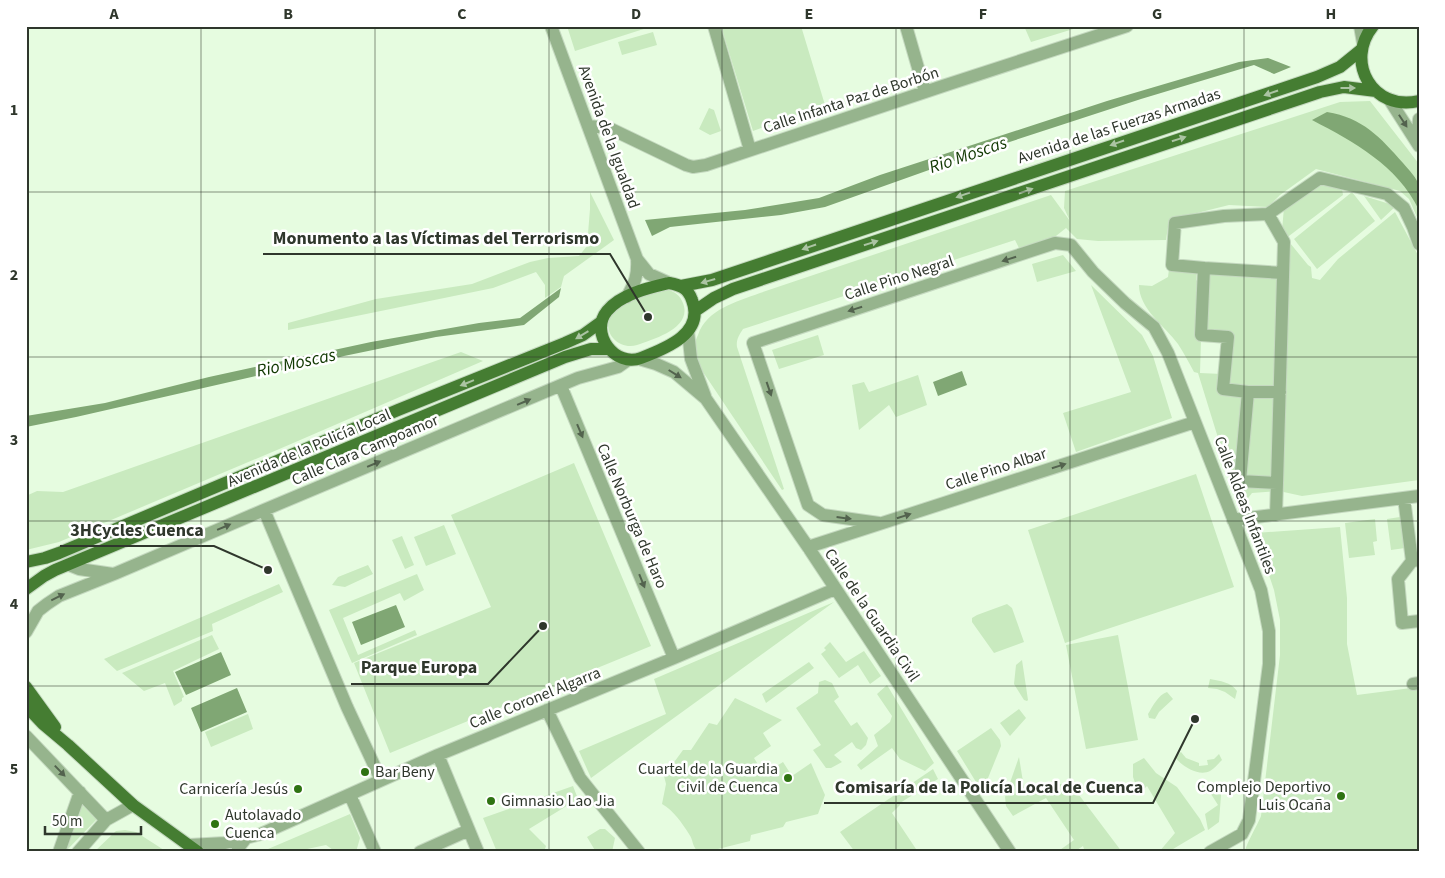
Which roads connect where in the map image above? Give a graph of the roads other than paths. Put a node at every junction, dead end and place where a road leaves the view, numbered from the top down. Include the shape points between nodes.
1 (550, 26) edge
2 (714, 26) edge
3 (906, 26) edge
4 (1127, 26) edge
5 (1360, 26) edge
6 (1373, 26) edge
7 (1362, 46) junction
8 (1376, 91) junction
9 (925, 92) junction
10 (1389, 99) junction
11 (1419, 101) edge
12 (1419, 119) edge
13 (588, 126) junction
14 (1418, 145) edge
15 (750, 150) junction
16 (1268, 214) junction
17 (1055, 243) joint
18 (1419, 244) edge
19 (637, 259) junction
20 (1204, 268) junction
21 (1283, 273) junction
22 (675, 285) junction
23 (627, 297) junction
24 (695, 311) junction
25 (601, 322) junction
26 (688, 331) junction
27 (609, 349) junction
28 (633, 359) junction
29 (561, 386) junction
30 (1248, 392) junction
31 (1280, 392) junction
32 (706, 399) junction
33 (1195, 422) junction
34 (1277, 483) junction
35 (1419, 496) edge
36 (1404, 498) junction
37 (808, 506) junction
38 (264, 510) junction
39 (1276, 515) junction
40 (787, 516) junction
41 (1233, 520) junction
42 (883, 523) junction
43 (808, 547) junction
44 (1416, 561) edge
45 (26, 562) edge
46 (69, 565) junction
47 (114, 574) junction
48 (26, 588) edge
49 (835, 589) junction
50 (1419, 621) edge
51 (26, 632) edge
52 (674, 658) junction
53 (26, 687) edge
54 (26, 706) edge
55 (547, 710) junction
56 (26, 736) edge
57 (68, 745) junction
58 (438, 755) junction
59 (380, 780) junction
60 (80, 792) junction
61 (350, 795) junction
62 (133, 805) junction
63 (106, 820) junction
64 (469, 830) junction
65 (247, 837) junction
66 (194, 849) edge
67 (59, 852) edge
68 (78, 852) edge
69 (237, 852) edge
70 (375, 852) edge
71 (420, 852) edge
72 (478, 852) edge
73 (639, 852) edge
74 (1010, 852) edge
75 (1210, 852) edge

1 - 13 street, Avenida de la Igualdad
2 - 15 street
3 - 9 street
4 - 9 street, Calle Infanta Paz de Borbón
5 - 7 street
6 - 7 main road
7 - 8 main road via 1366,80
7 -> 22 main road, Avenida de las Fuerzas Armadas via 1340,67 1308,80 712,280
8 - 10 main road
24 -> 8 main road, Avenida de las Fuerzas Armadas via 733,289 1320,92 1344,87
9 - 15 street, Calle Infanta Paz de Borbón
10 - 11 main road via 1402,103
10 -> 14 street
12 - 14 street
13 - 15 street, Calle Infanta Paz de Borbón via 609,128 692,167
13 - 19 street, Avenida de la Igualdad
16 - 18 street via 1320,178 1387,194 1404,208
16 - 20 street via 1175,223 1172,265
16 - 21 street via 1284,242
17 - 33 street, Calle Aldeas Infantiles via 1071,245 1124,303 1154,327 1168,353
17 -> 37 street, Calle Pino Negral via 753,343
19 - 22 street, Avenida de la Igualdad via 649,274
19 - 23 street, Avenida de la Igualdad via 636,281
20 - 21 street
20 - 30 street via 1201,335 1228,337 1223,389
21 - 31 street
22 - 23 main road via 647,288
22 - 24 main road via 690,294
23 - 25 main road via 611,307
24 - 26 main road
25 - 27 main road via 602,336
25 -> 45 main road, Avenida de la Policía Local via 565,343 59,553
26 - 28 main road via 668,346
26 - 32 street, Calle de la Guardia Civil via 691,359
27 - 28 main road
27 - 46 main road, Avenida de la Policía Local via 591,349 566,357
28 - 29 street, Calle Clara Campoamor
28 -> 32 street, Calle de la Guardia Civil via 674,372
38 -> 29 street, Calle Clara Campoamor
29 -> 52 street, Calle Norburga de Haro
30 - 31 street
30 - 34 street via 1240,481
31 - 34 street
32 - 40 street, Calle de la Guardia Civil
33 - 41 street, Calle Aldeas Infantiles
42 -> 33 street, Calle Pino Albar
34 - 39 street
35 - 36 street
36 - 39 street
36 - 44 street
37 - 40 street
37 -> 42 street via 823,516
47 -> 38 street, Calle Clara Campoamor
38 - 59 street
39 - 41 street
40 - 43 street, Calle de la Guardia Civil
41 - 75 street, Calle Aldeas Infantiles via 1261,590 1269,631 1269,664 1249,820 1242,834
42 - 43 street, Calle Pino Albar
43 - 49 street, Calle de la Guardia Civil
44 - 50 street via 1398,579 1402,623
46 - 47 street, Calle Clara Campoamor via 79,570
46 - 48 main road, Avenida de la Policía Local
51 -> 47 street, Calle Clara Campoamor via 38,611 59,596
49 - 52 street, Calle Coronel Algarra
49 - 74 street, Calle de la Guardia Civil
52 - 55 street, Calle Coronel Algarra
53 - 57 main road
54 - 57 main road
55 - 58 street, Calle Coronel Algarra
55 - 73 street via 580,778
56 -> 60 street
57 - 62 main road
58 - 59 street, Calle Coronel Algarra
58 - 64 street
59 - 61 street, Calle Coronel Algarra
60 - 63 street
60 - 67 street
61 - 65 street, Calle Coronel Algarra via 261,834
61 - 70 street
62 - 63 street
62 - 66 main road
63 - 68 street
64 - 71 street
64 - 72 street
65 - 66 street, Calle Coronel Algarra
65 - 69 street

